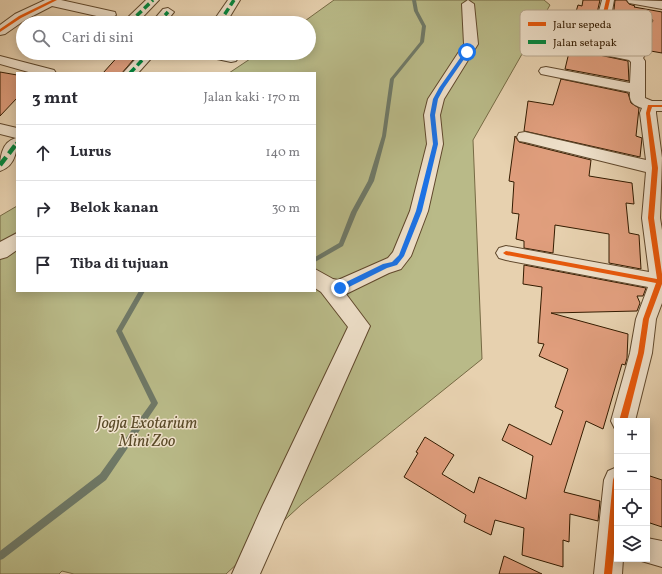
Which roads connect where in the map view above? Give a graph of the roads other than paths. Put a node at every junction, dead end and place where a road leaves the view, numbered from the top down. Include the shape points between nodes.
1 (153, 0) edge
2 (234, 0) edge
3 (608, 0) edge
4 (634, 0) edge
5 (53, 1) edge
6 (468, 4) dead end
7 (662, 5) edge
8 (606, 10) edge
9 (168, 12) dead end
10 (110, 15) dead end
11 (24, 16) edge
12 (136, 16) edge
13 (164, 16) edge
14 (224, 16) edge
15 (16, 21) edge
16 (0, 31) edge
17 (629, 56) edge
18 (634, 57) joint
19 (0, 60) edge
20 (143, 60) edge
21 (546, 71) dead end
22 (45, 72) edge
23 (131, 72) edge
24 (637, 89) junction
25 (656, 106) edge
26 (0, 129) edge
27 (16, 133) edge
28 (525, 136) dead end
29 (16, 144) edge
30 (0, 165) edge
31 (655, 168) junction
32 (16, 241) edge
33 (0, 252) edge
34 (506, 253) dead end
35 (661, 281) edge
36 (322, 282) edge
37 (623, 418) edge
38 (616, 490) edge
39 (613, 543) edge
40 (650, 552) edge
41 (662, 554) edge
42 (246, 574) edge
43 (608, 574) edge

1 - 12 street
2 - 14 street
3 - 8 street
4 - 7 street
5 - 10 street
5 - 11 street
6 - 36 street via 471,44 436,99 432,115 435,144 419,211 401,256 394,264 340,288
9 - 13 street
15 - 16 street
17 - 18 street
18 - 24 street via 638,61
19 - 22 street
20 - 23 street
21 - 24 street
24 - 25 street via 638,101
25 - 31 street via 648,113
26 - 27 street
28 - 31 street
29 - 30 street
31 - 35 street via 651,218
32 - 33 street
34 - 35 street
35 - 37 street via 646,319 641,353
36 - 42 street via 359,326
38 - 39 street
39 - 43 street
40 - 41 street

